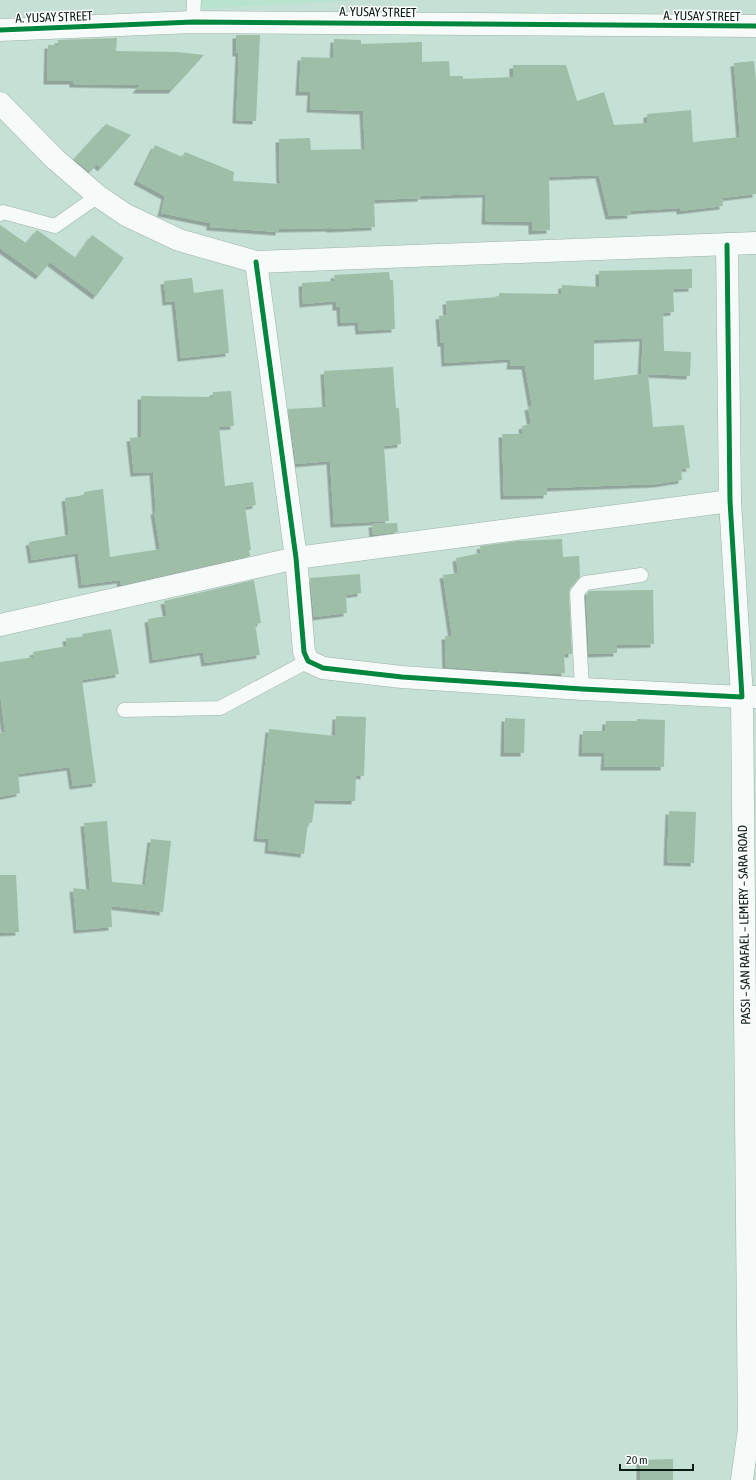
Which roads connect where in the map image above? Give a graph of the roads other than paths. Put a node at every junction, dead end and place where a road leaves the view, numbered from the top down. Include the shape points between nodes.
1 (194, 0) edge
2 (193, 22) junction
3 (756, 26) edge
4 (0, 30) edge
5 (0, 103) edge
6 (98, 196) junction
7 (0, 214) edge
8 (756, 243) edge
9 (727, 245) junction
10 (256, 262) junction
11 (730, 501) junction
12 (296, 558) junction
13 (641, 575) dead end
14 (0, 626) edge
15 (308, 661) junction
16 (582, 689) junction
17 (749, 697) edge
18 (124, 710) dead end
19 (742, 1480) edge

1 - 2 lane
2 - 3 street, A. YUSAY STREET
2 - 4 street, A. YUSAY STREET
5 - 6 street via 56,160
6 - 7 lane via 55,226 3,212
6 - 10 street via 126,215 179,240
8 - 9 street
9 - 10 street
9 - 11 street, PASSI – SAN RAFAEL – LEMERY – SARA ROAD
10 - 12 street
11 - 12 street
11 - 17 street, PASSI – SAN RAFAEL – LEMERY – SARA ROAD
12 - 14 street
12 - 15 street via 304,652
13 - 16 lane via 585,583 577,593
15 - 16 street via 323,668 402,677
15 - 18 lane via 220,708
16 - 17 street
17 - 19 street, PASSI – SAN RAFAEL – LEMERY – SARA ROAD via 749,1429

